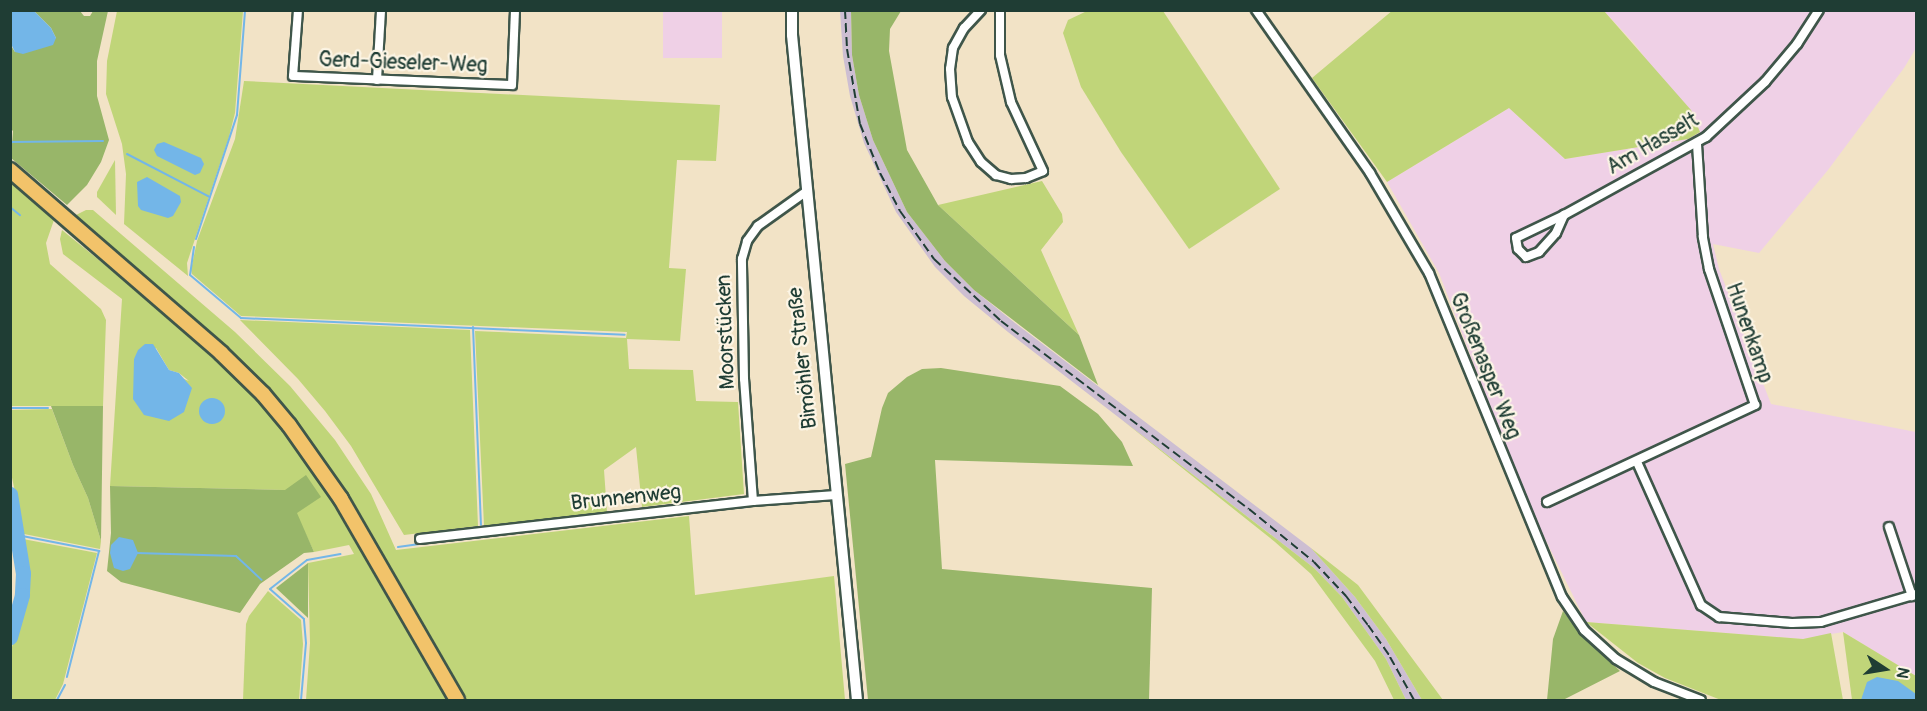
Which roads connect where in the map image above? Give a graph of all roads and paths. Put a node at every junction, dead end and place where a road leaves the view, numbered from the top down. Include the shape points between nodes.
1 (298, 10) edge
2 (381, 10) edge
3 (515, 10) edge
4 (792, 10) edge
5 (981, 10) edge
6 (1000, 10) edge
7 (1256, 10) edge
8 (1819, 10) edge
9 (377, 80) junction
10 (1697, 143) junction
11 (10, 170) edge
12 (807, 191) junction
13 (1564, 214) junction
14 (1636, 462) junction
15 (836, 495) junction
16 (753, 501) junction
17 (1547, 502) dead end
18 (1889, 527) dead end
19 (420, 539) dead end
20 (1914, 595) edge
21 (457, 700) edge
22 (857, 700) edge
23 (1701, 700) edge

1 - 9 street, Gerd-Gieseler-Weg via 293,76
2 - 9 street
3 - 9 street, Gerd-Gieseler-Weg via 512,85
4 - 12 street, Bimöhler Straße
5 - 6 street via 964,28 953,48 952,98 968,142 981,162 996,175 1026,178 1043,171 1011,102 1000,55
7 - 23 street, Großenasper Weg via 1370,173 1429,273 1562,597 1584,630 1616,659 1654,682
8 - 10 street, Am Hasselt via 1765,82
10 - 13 street, Am Hasselt
10 - 14 street, Hunenkamp via 1709,269 1755,405
11 - 21 main road via 263,394 341,499
12 - 15 street, Bimöhler Straße
12 - 16 street, Moorstücken via 758,226 747,241 742,259 743,356
13 - 13 street, Am Hasselt via 1556,233 1539,252 1526,256 1518,249 1516,238
14 - 17 street, Hunenkamp
14 - 20 street via 1701,605 1719,617 1821,622
15 - 16 street, Brunnenweg
15 - 22 street, Bimöhler Straße
16 - 19 street, Brunnenweg
18 - 20 street

